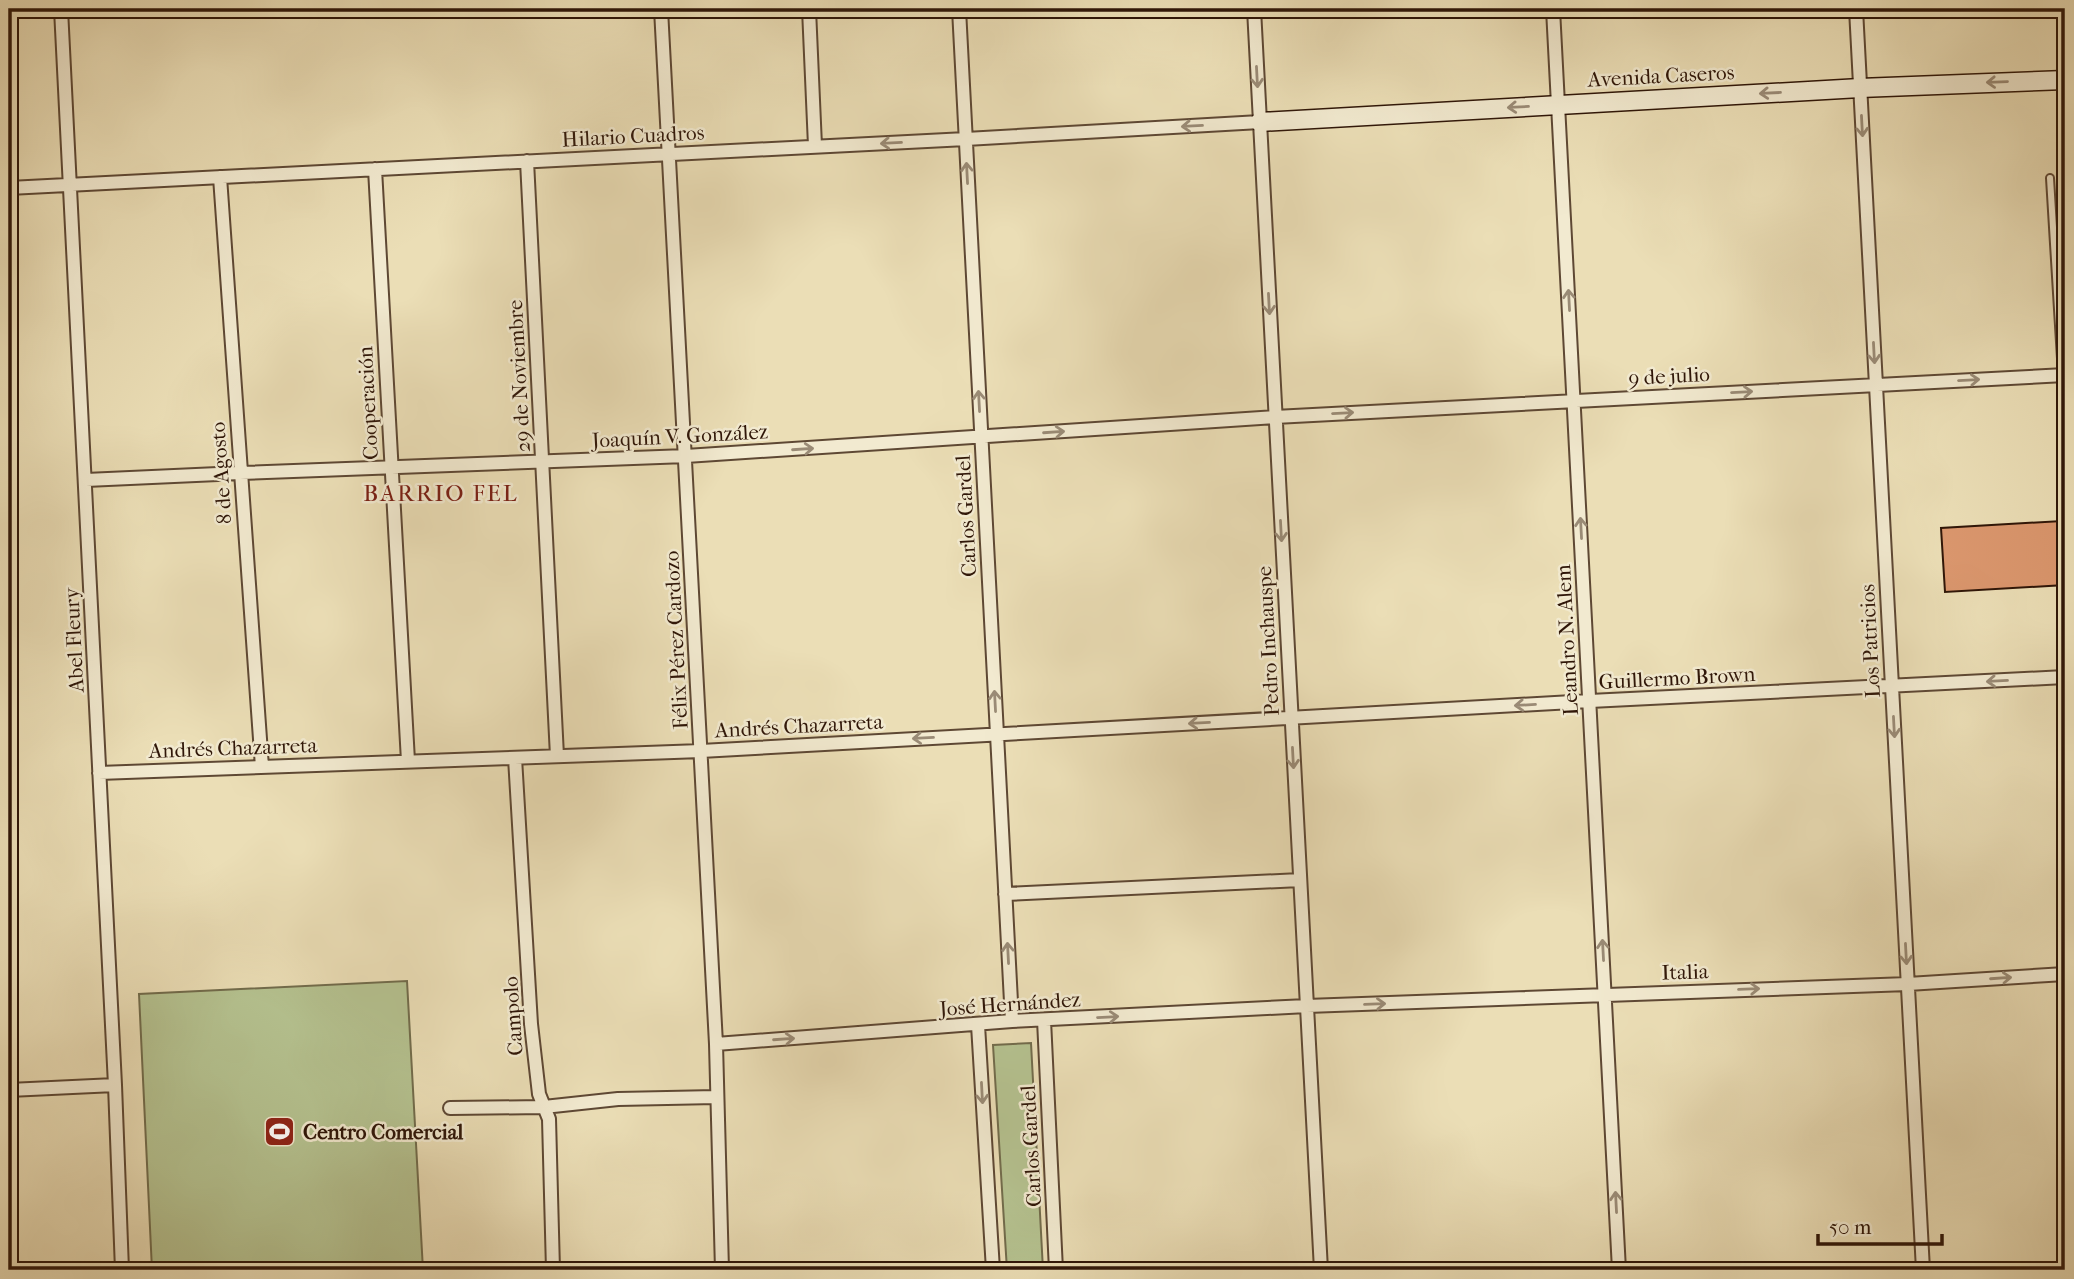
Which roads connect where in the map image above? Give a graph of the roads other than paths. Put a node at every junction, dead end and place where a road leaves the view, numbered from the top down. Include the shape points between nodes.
1 (61, 9) edge
2 (661, 9) edge
3 (809, 9) edge
4 (959, 9) edge
5 (1254, 9) edge
6 (1553, 9) edge
7 (1856, 9) edge
8 (2065, 80) edge
9 (1860, 88) junction
10 (1558, 105) junction
11 (1260, 122) junction
12 (966, 139) junction
13 (815, 146) junction
14 (669, 154) junction
15 (527, 161) junction
16 (375, 169) junction
17 (220, 177) junction
18 (2050, 178) dead end
19 (69, 185) junction
20 (9, 188) edge
21 (2064, 375) edge
22 (1876, 386) junction
23 (1574, 400) junction
24 (1275, 417) junction
25 (981, 437) junction
26 (686, 457) junction
27 (542, 462) junction
28 (391, 467) junction
29 (240, 473) junction
30 (86, 481) junction
31 (2065, 677) edge
32 (1892, 686) junction
33 (1590, 701) junction
34 (1291, 718) junction
35 (997, 734) junction
36 (701, 751) junction
37 (557, 756) junction
38 (515, 758) junction
39 (408, 761) junction
40 (262, 767) junction
41 (99, 773) junction
42 (1300, 880) junction
43 (1005, 894) junction
44 (2065, 974) edge
45 (1908, 984) junction
46 (1605, 995) junction
47 (1307, 1006) junction
48 (1044, 1020) junction
49 (1012, 1021) junction
50 (978, 1025) junction
51 (716, 1044) junction
52 (115, 1085) junction
53 (9, 1090) edge
54 (716, 1097) junction
55 (544, 1107) junction
56 (450, 1108) dead end
57 (122, 1270) edge
58 (553, 1270) edge
59 (722, 1270) edge
60 (993, 1270) edge
61 (1056, 1270) edge
62 (1321, 1270) edge
63 (1619, 1270) edge
64 (1923, 1270) edge

1 - 19 street, Abel Fleury
2 - 14 street, Félix Pérez Cardozo
3 - 13 street
4 - 12 street, Carlos Gardel
5 -> 11 street, Pedro Inchauspe
6 - 10 street, Leandro N. Alem
7 - 9 street, Los Patricios
8 -> 9 main road, Avenida Caseros
9 -> 10 main road, Avenida Caseros
9 -> 22 street, Los Patricios
10 -> 11 main road, Avenida Caseros
23 -> 10 street, Leandro N. Alem
11 -> 12 street, Hilario Cuadros
11 -> 24 street, Pedro Inchauspe
12 -> 13 street, Hilario Cuadros
25 -> 12 street, Carlos Gardel
13 - 14 street, Hilario Cuadros
14 - 15 street, Hilario Cuadros
14 - 26 street, Félix Pérez Cardozo
15 - 16 street, Hilario Cuadros
15 - 27 street, 29 de Noviembre
16 - 17 street, Hilario Cuadros
16 - 28 street, Cooperación
17 - 19 street, Hilario Cuadros
17 - 29 street, 8 de Agosto
18 - 21 lane
19 - 20 street, Hilario Cuadros
19 - 30 street, Abel Fleury
22 -> 21 street, 9 de julio
23 -> 22 street, 9 de julio
22 - 32 street, Los Patricios
24 -> 23 street, 9 de julio
33 -> 23 street, Leandro N. Alem
25 -> 24 street, Joaquín V. González
24 -> 34 street, Pedro Inchauspe
26 -> 25 street, Joaquín V. González
35 -> 25 street, Carlos Gardel
26 - 27 street, Joaquín V. González
26 - 36 street, Félix Pérez Cardozo
27 - 28 street, Joaquín V. González
27 - 37 street, 29 de Noviembre
28 - 29 street, Joaquín V. González
28 - 39 street, Cooperación
29 - 30 street, Joaquín V. González
29 - 40 street, 8 de Agosto
30 - 41 street, Abel Fleury
31 -> 32 street, Guillermo Brown
32 - 33 street, Guillermo Brown
32 -> 45 street, Los Patricios
33 -> 34 street, Guillermo Brown
46 -> 33 street, Leandro N. Alem
34 -> 35 street, Andrés Chazarreta
34 -> 42 street, Pedro Inchauspe
35 -> 36 street, Andrés Chazarreta
35 - 43 street, Carlos Gardel
36 - 37 street, Andrés Chazarreta
36 - 51 street, Félix Pérez Cardozo
37 - 38 street, Andrés Chazarreta
38 - 39 street, Andrés Chazarreta
38 - 55 street, Campolo via 531,1024
39 - 40 street, Andrés Chazarreta
40 - 41 street, Andrés Chazarreta
41 - 52 street, Abel Fleury
42 - 43 street
42 - 47 street, Pedro Inchauspe
49 -> 43 street, Carlos Gardel
45 -> 44 street, Italia
46 -> 45 street, Italia
45 - 64 street, Los Patricios
47 -> 46 street, Italia
63 -> 46 street, Leandro N. Alem
48 -> 47 street, José Hernández
47 - 62 street, Pedro Inchauspe
48 - 49 street, José Hernández
48 - 61 street, Carlos Gardel
49 - 50 street, José Hernández
51 -> 50 street, José Hernández
50 -> 60 street
51 - 54 street, Félix Pérez Cardozo
52 - 53 street
52 - 57 street, Abel Fleury
54 - 55 street via 618,1099
54 - 59 street, Félix Pérez Cardozo
55 - 56 street
55 - 58 street, Campolo via 549,1119

